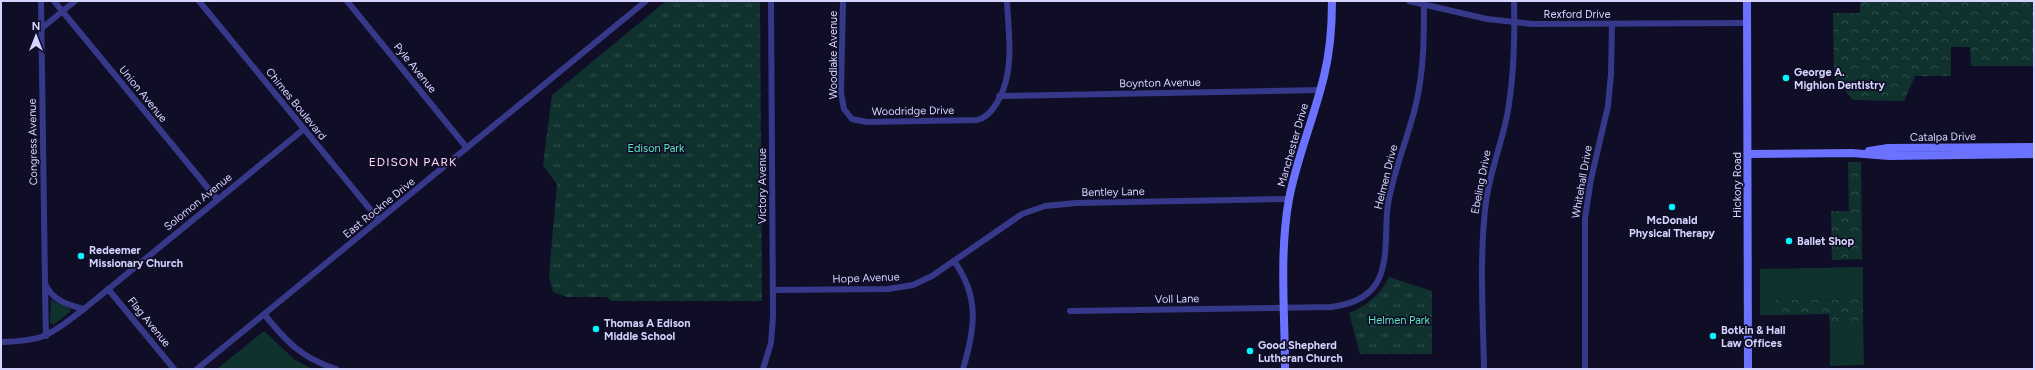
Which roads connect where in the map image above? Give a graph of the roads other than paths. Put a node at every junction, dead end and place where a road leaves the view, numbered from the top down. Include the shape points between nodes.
1 (41, 1) edge
2 (54, 1) edge
3 (76, 1) edge
4 (199, 1) edge
5 (347, 1) edge
6 (771, 1) edge
7 (843, 1) edge
8 (1007, 1) edge
9 (1332, 1) edge
10 (1410, 1) edge
11 (1514, 1) edge
12 (1747, 1) edge
13 (642, 2) edge
14 (1424, 3) edge
15 (63, 11) junction
16 (1514, 23) junction
17 (1747, 23) junction
18 (1612, 24) junction
19 (42, 28) junction
20 (1320, 90) junction
21 (999, 96) junction
22 (844, 109) joint
23 (304, 129) junction
24 (2034, 146) edge
25 (467, 148) junction
26 (1852, 153) junction
27 (1748, 154) junction
28 (2034, 154) edge
29 (217, 199) junction
30 (1289, 199) junction
31 (379, 220) junction
32 (954, 261) junction
33 (45, 283) junction
34 (108, 289) junction
35 (773, 290) junction
36 (1285, 308) junction
37 (84, 309) junction
38 (1070, 311) dead end
39 (264, 314) junction
40 (46, 336) junction
41 (1, 342) edge
42 (174, 369) edge
43 (197, 369) edge
44 (336, 369) edge
45 (763, 369) edge
46 (963, 369) edge
47 (1285, 369) edge
48 (1484, 369) edge
49 (1585, 369) edge
50 (1748, 369) edge

1 - 19 street, Congress Avenue
2 - 15 street, Union Avenue
3 - 15 street
4 - 23 street, Chimes Boulevard
5 - 25 street, Pyle Avenue
6 - 35 street, Victory Avenue
7 - 22 street, Woodlake Avenue via 841,93
8 - 21 street via 1008,74
9 - 20 street, Manchester Drive via 1329,45
10 - 14 street, Rexford Drive
11 - 16 street, Ebeling Drive
12 - 17 street, Hickory Road
13 - 25 street, East Rockne Drive
14 - 16 street, Rexford Drive via 1481,18
14 - 36 street, Helmen Drive via 1423,56 1419,88 1391,190 1384,262 1379,278 1370,291 1349,304
15 - 19 street
15 - 29 street, Union Avenue
16 - 18 street, Rexford Drive
16 - 48 street, Ebeling Drive via 1512,83 1507,116 1492,169 1484,218
17 - 18 street, Rexford Drive
17 - 27 street, Hickory Road
18 - 49 street, Whitehall Drive via 1608,106 1585,218
19 - 33 street, Congress Avenue
20 - 21 street, Boynton Avenue
20 - 30 street, Manchester Drive via 1298,158
21 - 22 street, Woodridge Drive via 986,116 977,120 860,121 847,115
23 - 29 street, Solomon Avenue
23 - 31 street, Chimes Boulevard
24 - 26 street, Catalpa Drive via 1888,148
25 - 31 street, East Rockne Drive
26 - 27 street, Catalpa Drive
26 - 28 street, Catalpa Drive via 1889,156
27 - 50 street, Hickory Road
29 - 34 street, Solomon Avenue
30 - 32 street, Bentley Lane via 1076,203 1045,206 1022,214
30 - 36 street, Manchester Drive via 1285,234
31 - 39 street, East Rockne Drive
32 - 35 street, Hope Avenue via 921,282 904,287
32 - 46 street via 966,281 973,302 972,333
33 - 37 street via 56,298
33 - 40 street, Congress Avenue
34 - 37 street, Solomon Avenue
34 - 42 street, Flag Avenue
35 - 45 street, Victory Avenue via 772,336
36 - 38 street, Voll Lane
36 - 47 street, Manchester Drive
37 - 40 street, Solomon Avenue
39 - 43 street, East Rockne Drive
39 - 44 street via 293,348 320,364
40 - 41 street, Solomon Avenue via 34,340

